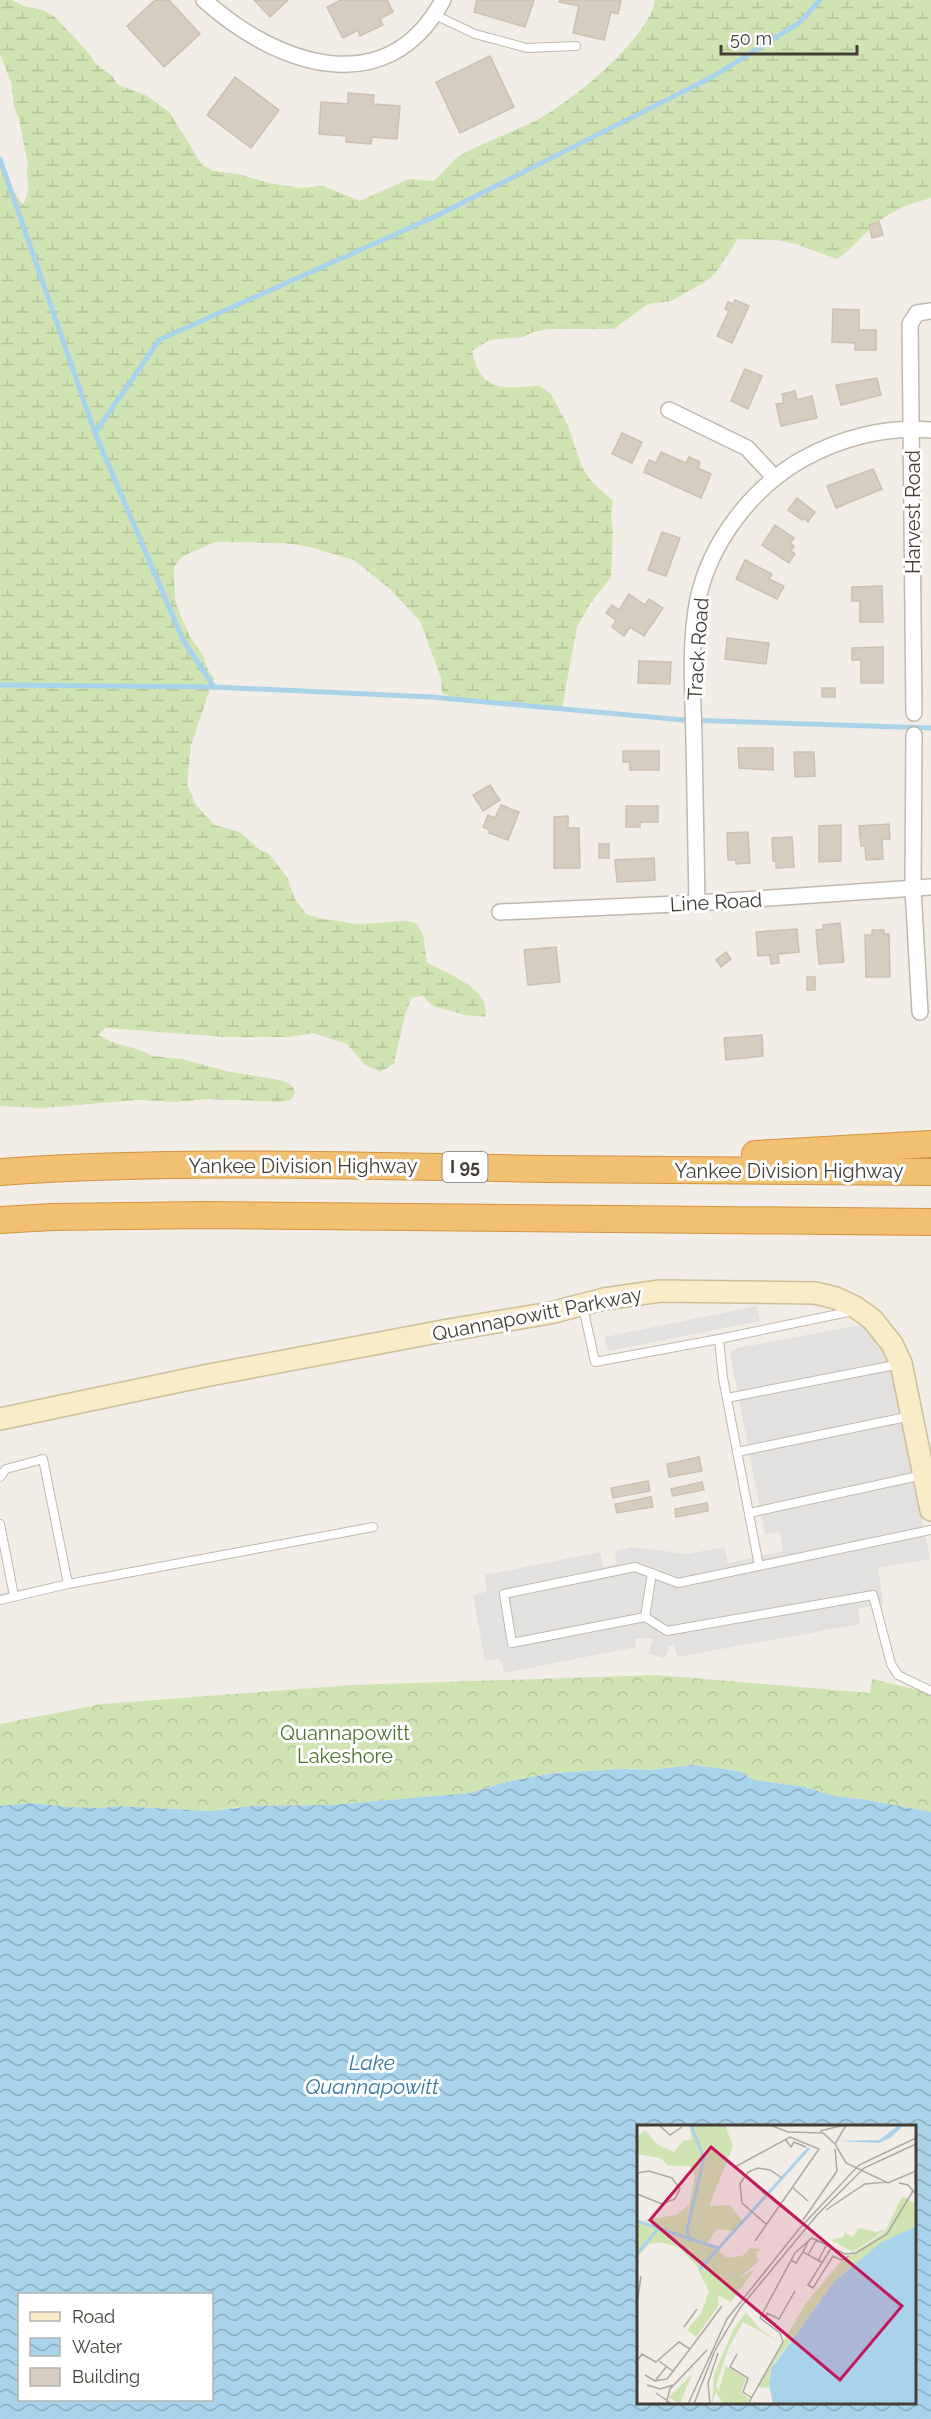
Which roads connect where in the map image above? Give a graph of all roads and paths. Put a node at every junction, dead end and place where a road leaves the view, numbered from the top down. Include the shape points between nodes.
1 (204, 0) edge
2 (443, 0) edge
3 (435, 15) junction
4 (576, 46) dead end
5 (924, 312) edge
6 (669, 410) dead end
7 (912, 428) junction
8 (931, 430) edge
9 (775, 478) junction
10 (914, 713) dead end
11 (914, 735) dead end
12 (931, 887) edge
13 (913, 889) junction
14 (697, 903) junction
15 (500, 912) dead end
16 (920, 1012) dead end
17 (931, 1144) edge
18 (591, 1169) junction
19 (0, 1172) edge
20 (931, 1172) edge
21 (0, 1220) edge
22 (931, 1222) edge
23 (583, 1305) junction
24 (860, 1310) junction
25 (718, 1339) junction
26 (902, 1363) junction
27 (727, 1398) junction
28 (912, 1416) junction
29 (0, 1419) edge
30 (737, 1452) junction
31 (924, 1475) junction
32 (0, 1477) edge
33 (931, 1510) edge
34 (749, 1513) junction
35 (0, 1524) edge
36 (373, 1527) dead end
37 (931, 1530) edge
38 (759, 1566) junction
39 (652, 1573) junction
40 (68, 1584) junction
41 (14, 1596) junction
42 (0, 1600) edge
43 (645, 1617) junction
44 (931, 1691) edge

1 - 3 street via 274,47 330,65 361,64 391,54
2 - 3 street
3 - 4 lane via 475,34 527,48
5 - 7 street, Harvest Road via 912,319 910,327
6 - 9 street via 747,448
7 - 8 street, Track Road
7 - 9 street, Track Road via 845,440 808,456
7 - 10 street, Harvest Road
9 - 14 street, Track Road via 743,510 724,537 699,598 694,630
11 - 13 street
12 - 13 street, Line Road
13 - 14 street, Line Road
13 - 16 street
14 - 15 street, Line Road
17 - 18 highway via 690,1158
18 - 19 highway, Yankee Division Highway / I 95 via 211,1165
18 - 20 highway, Yankee Division Highway / I 95
21 - 22 highway via 205,1215
23 - 24 street, Quannapowitt Parkway via 660,1291 723,1291 815,1293
23 - 25 lane via 595,1362
23 - 29 street, Quannapowitt Parkway
24 - 25 lane
24 - 26 street, Quannapowitt Parkway via 886,1335
25 - 27 lane
26 - 27 lane
26 - 28 street, Quannapowitt Parkway
27 - 30 lane
28 - 30 lane
28 - 31 street, Quannapowitt Parkway
30 - 34 lane
31 - 33 street, Quannapowitt Parkway
31 - 34 lane
32 - 40 lane via 6,1469 43,1459
34 - 38 lane
35 - 41 lane
36 - 40 lane
37 - 38 lane
38 - 39 lane via 678,1583
39 - 43 lane
39 - 43 lane via 635,1568 504,1594 512,1643
40 - 41 lane
41 - 42 lane
43 - 44 lane via 668,1631 873,1595 891,1664 898,1676

